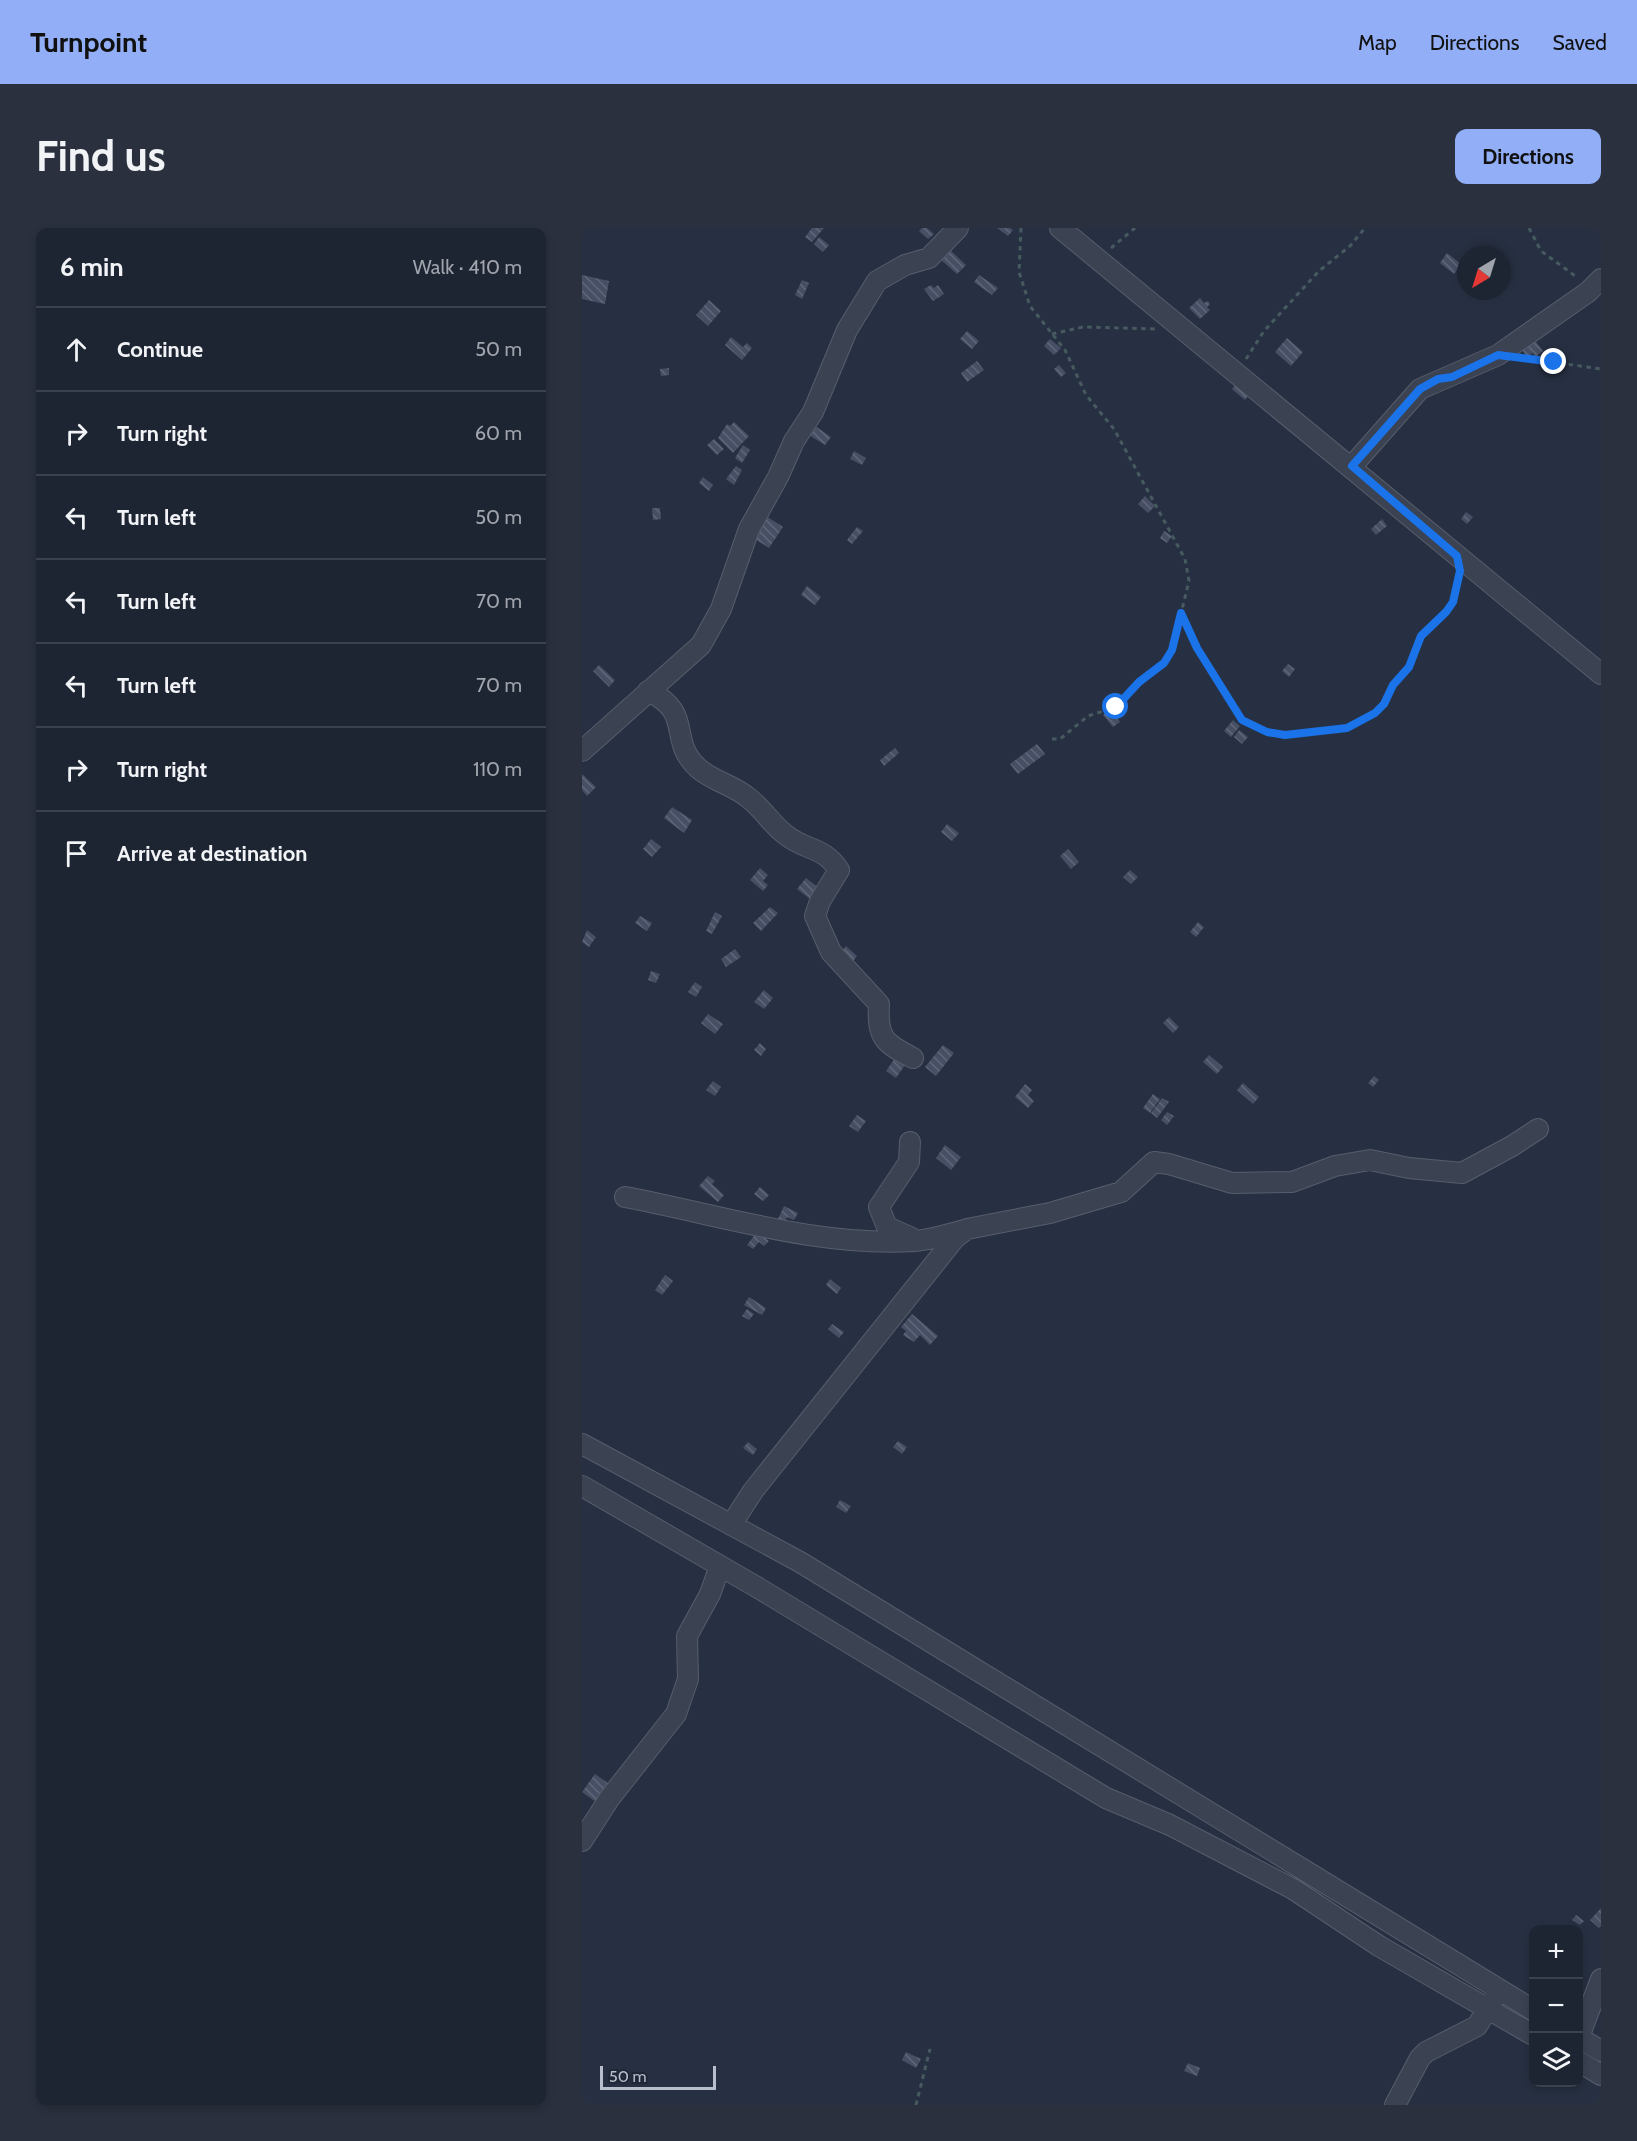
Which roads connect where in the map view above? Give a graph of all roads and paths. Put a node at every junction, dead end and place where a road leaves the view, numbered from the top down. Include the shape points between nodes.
1 (958, 228) edge
2 (1021, 228) edge
3 (1060, 228) edge
4 (1135, 228) edge
5 (1365, 228) edge
6 (1529, 228) edge
7 (1099, 260) junction
8 (1594, 285) edge
9 (1178, 326) junction
10 (1052, 334) junction
11 (1498, 355) junction
12 (1601, 369) edge
13 (1237, 373) junction
14 (1352, 466) junction
15 (1457, 556) junction
16 (1181, 613) junction
17 (1601, 674) edge
18 (648, 691) junction
19 (1050, 739) dead end
20 (582, 751) edge
21 (913, 1058) dead end
22 (1538, 1128) dead end
23 (910, 1142) dead end
24 (625, 1197) dead end
25 (967, 1229) junction
26 (918, 1241) junction
27 (934, 1265) junction
28 (582, 1444) edge
29 (582, 1486) edge
30 (731, 1525) junction
31 (720, 1566) junction
32 (582, 1841) edge
33 (1601, 1979) edge
34 (1499, 1989) junction
35 (1529, 2008) edge
36 (1489, 2009) junction
37 (1530, 2033) edge
38 (1581, 2033) edge
39 (1583, 2040) edge
40 (930, 2049) dead end
41 (1601, 2051) edge
42 (1583, 2064) edge
43 (1601, 2075) edge
44 (916, 2105) edge
45 (1395, 2105) edge

1 - 18 street via 929,258 905,265 877,281 847,330 813,412 749,529 721,609 701,645
2 - 10 path via 1022,290
3 - 7 street
4 - 7 path
5 - 13 path via 1264,331
6 - 8 path via 1541,251
7 - 9 street
8 - 11 street
9 - 10 path via 1083,327
9 - 13 street
10 - 16 path via 1073,363 1086,395 1114,429 1185,559 1189,581
11 - 12 path
11 - 14 street via 1420,389
13 - 14 street
14 - 15 street
15 - 16 path via 1460,571 1453,602 1421,636 1409,667 1393,685 1384,704 1347,728 1285,735 1267,732 1242,720 1197,648
15 - 17 street
16 - 19 path via 1172,650 1164,663 1116,707 1088,716 1060,739
18 - 20 street
18 - 21 street via 666,700 676,715 685,752 699,769 746,796 786,835 829,856 839,870 814,916 831,952 879,1004 878,1027 888,1045
22 - 25 street via 1462,1173 1370,1160 1335,1166 1292,1182 1232,1183 1154,1162 1121,1192 1050,1213
23 - 26 street via 909,1162 879,1207 887,1227
24 - 26 street via 782,1231 870,1242
25 - 26 street
25 - 27 street
26 - 27 street via 934,1252
27 - 30 street via 753,1491
28 - 30 street
29 - 31 street
30 - 34 street via 800,1562
31 - 32 street via 711,1594 687,1636 688,1679 676,1714 609,1799
31 - 36 street via 1106,1798 1170,1825 1293,1889 1379,1946
33 - 38 street
34 - 35 street
34 - 36 street
36 - 37 street
36 - 45 street via 1477,2026 1420,2058
39 - 41 street
40 - 44 path
42 - 43 street

